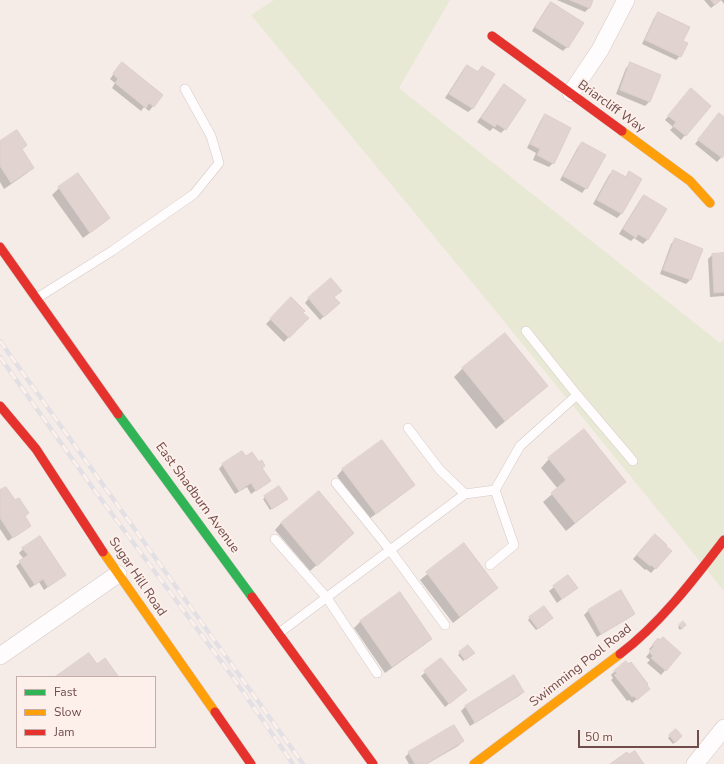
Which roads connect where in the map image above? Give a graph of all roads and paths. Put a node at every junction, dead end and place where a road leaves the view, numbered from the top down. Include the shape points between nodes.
1 (626, 0) edge
2 (492, 36) dead end
3 (185, 89) dead end
4 (571, 93) junction
5 (710, 203) dead end
6 (0, 247) edge
7 (37, 298) junction
8 (526, 331) dead end
9 (577, 395) junction
10 (0, 406) edge
11 (408, 428) dead end
12 (633, 462) dead end
13 (336, 483) dead end
14 (495, 490) junction
15 (465, 494) junction
16 (274, 539) dead end
17 (724, 540) edge
18 (390, 550) junction
19 (490, 565) dead end
20 (118, 574) junction
21 (327, 598) junction
22 (445, 625) dead end
23 (279, 633) junction
24 (0, 656) edge
25 (377, 672) dead end
26 (724, 728) edge
27 (251, 764) edge
28 (373, 764) edge
29 (474, 764) edge
30 (695, 764) edge

1 - 4 street via 600,50
2 - 4 street, Briarcliff Way
3 - 7 lane via 211,136 219,163 194,194 112,251
4 - 5 street, Briarcliff Way via 690,181
6 - 7 street, East Shadburn Avenue
7 - 23 street, East Shadburn Avenue via 93,380
8 - 9 lane
9 - 12 lane
9 - 14 lane via 520,446
10 - 20 street, Sugar Hill Road via 36,449
11 - 15 lane via 440,470
13 - 18 lane
14 - 15 lane
14 - 19 lane via 514,545
15 - 18 lane
16 - 21 lane
17 - 29 street, Swimming Pool Road via 686,590 635,643
18 - 21 lane
18 - 22 lane
20 - 24 street
20 - 27 street, Sugar Hill Road
21 - 23 lane
21 - 25 lane
23 - 28 street, East Shadburn Avenue
26 - 30 street

